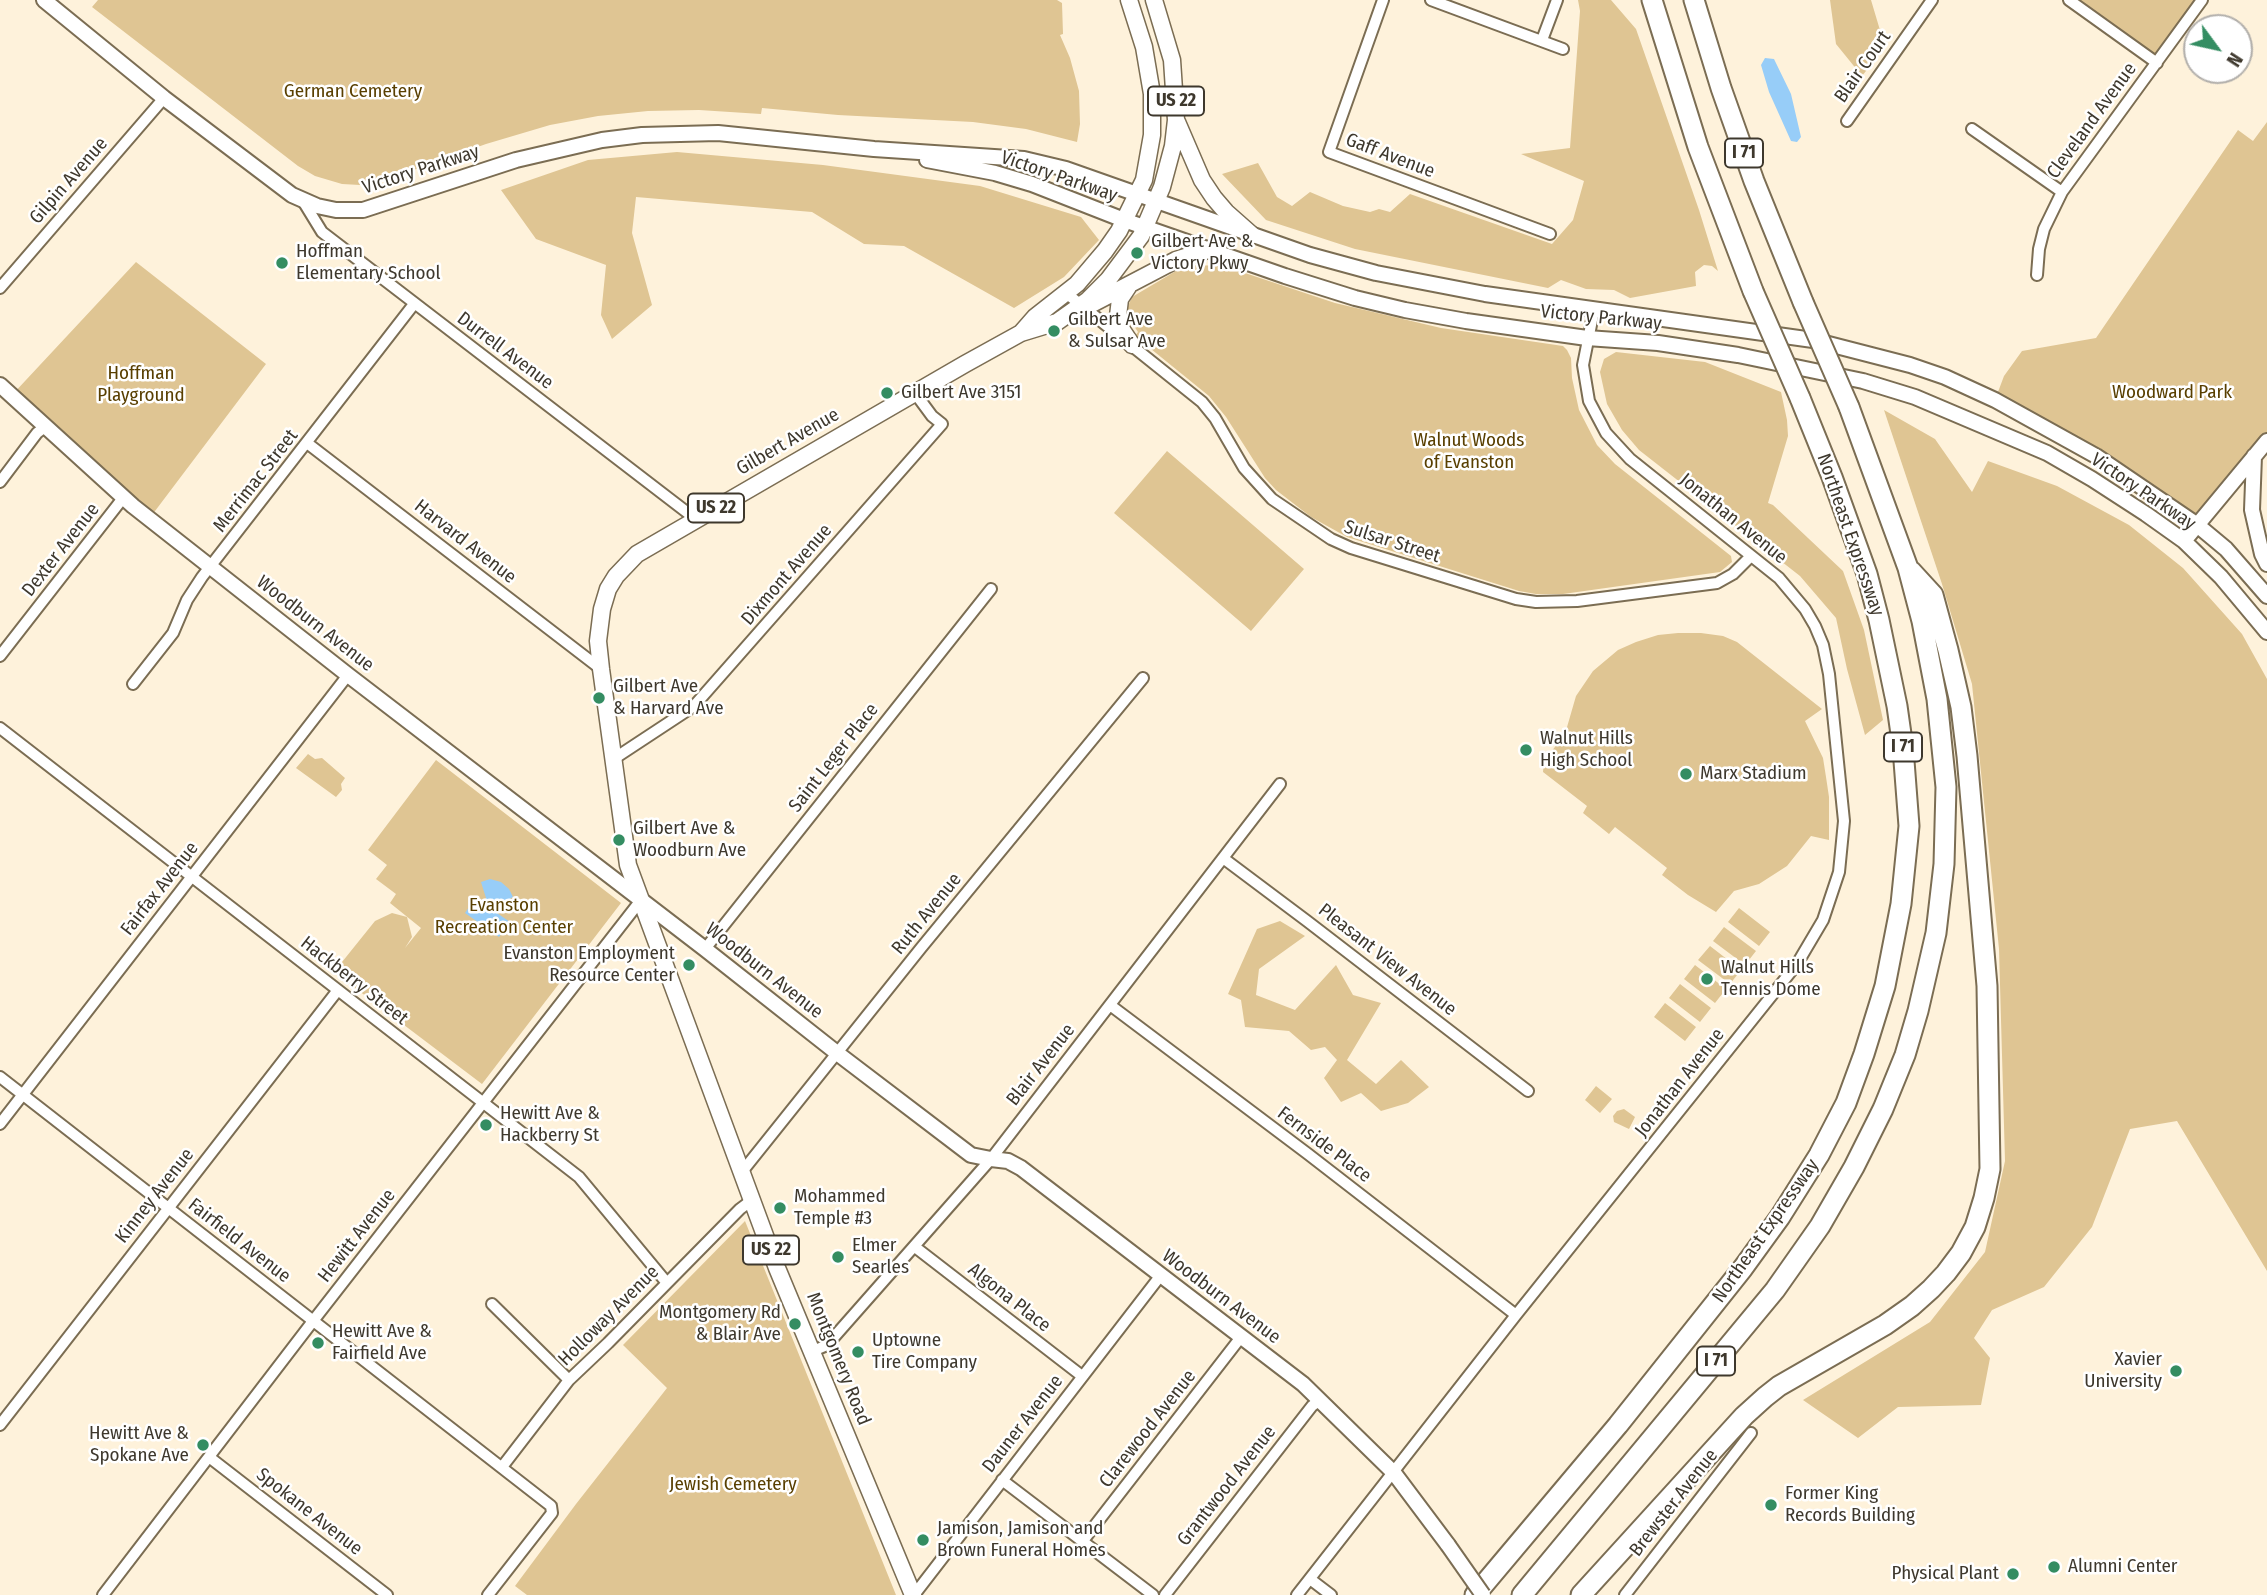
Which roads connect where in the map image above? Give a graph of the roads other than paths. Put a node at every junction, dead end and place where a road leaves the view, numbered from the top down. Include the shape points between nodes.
1 (44, 0) edge
2 (1129, 0) edge
3 (1154, 0) edge
4 (1382, 0) edge
5 (1431, 0) edge
6 (1558, 0) edge
7 (1652, 0) edge
8 (1694, 0) edge
9 (1933, 0) edge
10 (2069, 0) edge
11 (2202, 0) edge
12 (1542, 40) junction
13 (1563, 49) dead end
14 (2157, 63) junction
15 (164, 98) junction
16 (1176, 120) junction
17 (1847, 121) dead end
18 (1972, 129) dead end
19 (874, 149) junction
20 (2062, 192) junction
21 (1137, 195) junction
22 (303, 201) junction
23 (1156, 202) junction
24 (1124, 220) junction
25 (1145, 227) junction
26 (1550, 234) dead end
27 (1252, 235) junction
28 (1211, 249) junction
29 (2037, 275) dead end
30 (1130, 285) junction
31 (0, 288) edge
32 (1066, 293) junction
33 (414, 304) junction
34 (1083, 306) junction
35 (1594, 310) junction
36 (1021, 333) junction
37 (1587, 338) junction
38 (1132, 345) junction
39 (0, 385) edge
40 (915, 393) junction
41 (46, 426) junction
42 (2267, 441) edge
43 (307, 443) junction
44 (2254, 456) junction
45 (0, 482) edge
46 (123, 498) junction
47 (697, 520) junction
48 (2196, 524) junction
49 (2184, 541) junction
50 (1751, 556) junction
51 (2267, 564) edge
52 (210, 568) junction
53 (1908, 568) junction
54 (991, 589) dead end
55 (2267, 596) edge
56 (2267, 632) edge
57 (0, 656) edge
58 (601, 669) junction
59 (348, 675) junction
60 (1143, 678) dead end
61 (133, 684) dead end
62 (0, 728) edge
63 (612, 760) junction
64 (1280, 784) dead end
65 (1223, 858) junction
66 (192, 878) junction
67 (641, 900) junction
68 (705, 949) junction
69 (338, 990) junction
70 (1110, 1005) junction
71 (837, 1053) junction
72 (0, 1077) edge
73 (1528, 1090) dead end
74 (23, 1095) junction
75 (483, 1104) junction
76 (0, 1124) edge
77 (990, 1159) junction
78 (741, 1173) junction
79 (752, 1200) junction
80 (169, 1208) junction
81 (915, 1247) junction
82 (1161, 1275) junction
83 (667, 1283) junction
84 (492, 1304) dead end
85 (1516, 1315) junction
86 (313, 1321) junction
87 (1241, 1337) junction
88 (813, 1351) junction
89 (1082, 1376) junction
90 (569, 1380) junction
91 (1320, 1400) junction
92 (0, 1425) edge
93 (1751, 1433) dead end
94 (209, 1457) junction
95 (502, 1467) junction
96 (1394, 1473) junction
97 (1002, 1480) junction
98 (1082, 1542) junction
99 (1310, 1579) junction
100 (105, 1594) edge
101 (387, 1595) edge
102 (488, 1595) edge
103 (913, 1595) edge
104 (1153, 1595) edge
105 (1165, 1595) edge
106 (1297, 1595) edge
107 (1331, 1595) edge
108 (1475, 1595) edge
109 (1483, 1595) edge
110 (1522, 1595) edge
111 (1581, 1595) edge
112 (1625, 1595) edge

1 - 15 street, Victory Parkway
2 - 21 main road, Gilbert Avenue / US 22 via 1152,94 1150,153
3 - 16 main road, US 22 via 1172,60
4 - 26 street, Gaff Avenue via 1329,152
5 - 12 street
6 - 12 street
7 - 108 highway, Northeast Expressway / I 71, bridge via 1698,147 1867,574 1898,706 1909,826 1901,904 1885,986 1864,1054 1846,1103 1819,1155 1743,1268
8 - 53 highway, Northeast Expressway / I 71, bridge via 1754,181 1849,408
9 - 17 street, Blair Court
10 - 14 street
11 - 14 street, Cleveland Avenue
12 - 13 street
14 - 20 street, Cleveland Avenue
15 - 22 street, Victory Parkway
15 - 31 street, Gilpin Avenue
16 - 23 main road, US 22 via 1169,166
16 - 27 main road via 1208,189
18 - 20 street
19 - 21 street, Victory Parkway via 1024,159
19 - 22 street, Victory Parkway via 718,133 642,135 516,159 363,210 336,210
19 - 24 street, Victory Parkway via 995,173
20 - 29 street, Cleveland Avenue via 2044,229
21 - 23 street, Victory Parkway
21 - 24 main road, Gilbert Avenue / US 22
22 - 33 street, Durrell Avenue via 322,232
23 - 25 main road, US 22
23 - 27 street, Victory Parkway
24 - 25 street, Victory Parkway
24 - 32 main road, Gilbert Avenue / US 22 via 1105,251
25 - 28 street, Victory Parkway
25 - 34 main road, US 22 via 1130,253
27 - 35 street, Victory Parkway via 1376,273
28 - 30 main road, Gilbert Avenue via 1176,260
28 - 37 street, Victory Parkway via 1355,298 1405,310
30 - 34 main road, Gilbert Avenue
30 - 38 main road via 1117,308 1120,327
32 - 34 street, Sulsar Street
32 - 36 main road, Gilbert Avenue / US 22
33 - 43 street, Merrimac Street
33 - 47 street, Durrell Avenue
34 - 36 main road, Gilbert Avenue / US 22 via 1057,322
34 - 38 street, Sulsar Street
35 - 37 street, Jonathan Avenue
35 - 48 street, Victory Parkway via 1813,340 1933,373 2050,429
36 - 40 main road, Gilbert Avenue / US 22
37 - 49 street, Victory Parkway via 1738,355 1863,381 1915,397 2047,453
37 - 50 street, Jonathan Avenue via 1585,386 1606,433 1630,459
38 - 50 street, Sulsar Street via 1202,402 1244,468 1272,499 1331,540 1351,548 1516,600 1536,602 1717,583
39 - 41 street, Woodburn Avenue
40 - 47 main road, Gilbert Avenue / US 22
40 - 63 street, Dixmont Avenue via 942,424 694,706
41 - 45 street
41 - 46 street, Woodburn Avenue
42 - 44 street
43 - 52 street, Merrimac Street
43 - 58 street, Harvard Avenue
44 - 48 street
44 - 51 street via 2252,510
46 - 52 street, Woodburn Avenue
46 - 57 street, Dexter Avenue
47 - 58 main road, Gilbert Avenue / US 22 via 638,554 616,576 602,609
48 - 49 street
48 - 55 street, Victory Parkway
49 - 56 street, Victory Parkway
50 - 85 street, Jonathan Avenue via 1779,578 1805,608 1828,664 1844,821 1832,896 1797,964
52 - 59 street, Woodburn Avenue
52 - 61 street, Merrimac Street via 187,600 173,633
53 - 110 highway, Northeast Expressway / I 71 via 1937,699 1946,828 1936,933 1905,1055 1854,1167 1775,1290
53 - 111 highway via 1933,595 1956,684 1965,744 1987,986 1990,1169 1975,1227 1961,1253 1912,1306 1779,1387 1744,1416
54 - 68 street, Saint Leger Place
58 - 63 main road, Gilbert Avenue / US 22
59 - 66 street, Fairfax Avenue
59 - 67 street, Woodburn Avenue
60 - 71 street, Ruth Avenue
62 - 66 street, Hackberry Street
63 - 67 main road, Gilbert Avenue / US 22 via 628,864
64 - 65 street, Blair Avenue
65 - 70 street, Blair Avenue
65 - 73 street, Pleasant View Avenue
66 - 69 street, Hackberry Street
66 - 74 street, Fairfax Avenue
67 - 68 street, Woodburn Avenue
67 - 75 street, Hewitt Avenue
67 - 78 main road, Montgomery Road / US 22
68 - 71 street, Woodburn Avenue
69 - 75 street, Hackberry Street
69 - 80 street, Kinney Avenue
70 - 77 street, Blair Avenue
70 - 85 street, Fernside Place
71 - 77 street, Woodburn Avenue via 971,1155
71 - 78 street, Ruth Avenue
72 - 74 street, Fairfield Avenue
74 - 76 street, Fairfax Avenue
74 - 80 street, Fairfield Avenue
75 - 83 street, Hackberry Street via 579,1177
75 - 86 street, Hewitt Avenue
77 - 81 street, Blair Avenue
77 - 82 street, Woodburn Avenue via 1021,1168
78 - 79 main road, Montgomery Road / US 22
79 - 83 street, Holloway Avenue
79 - 88 main road, Montgomery Road / US 22
80 - 86 street, Fairfield Avenue
80 - 92 street, Kinney Avenue
81 - 88 street, Blair Avenue via 827,1345
81 - 89 street, Algona Place
82 - 87 street, Woodburn Avenue
82 - 89 street, Dauner Avenue
83 - 90 street, Holloway Avenue
84 - 90 street
85 - 96 street, Jonathan Avenue
86 - 94 street, Hewitt Avenue
86 - 95 street, Fairfield Avenue
87 - 91 street, Woodburn Avenue
87 - 98 street, Clarewood Avenue
88 - 103 main road, Montgomery Road / US 22
89 - 97 street, Dauner Avenue
90 - 95 street, Holloway Avenue
91 - 96 street, Woodburn Avenue
91 - 105 street, Grantwood Avenue
93 - 112 street, Brewster Avenue
94 - 100 street, Hewitt Avenue
94 - 101 street, Spokane Avenue
95 - 102 street, Fairfield Avenue via 551,1506 552,1513
96 - 99 street, Jonathan Avenue
96 - 109 street, Woodburn Avenue, bridge
97 - 98 street
97 - 103 street, Dauner Avenue
98 - 104 street
99 - 106 street, Jonathan Avenue
99 - 107 street

